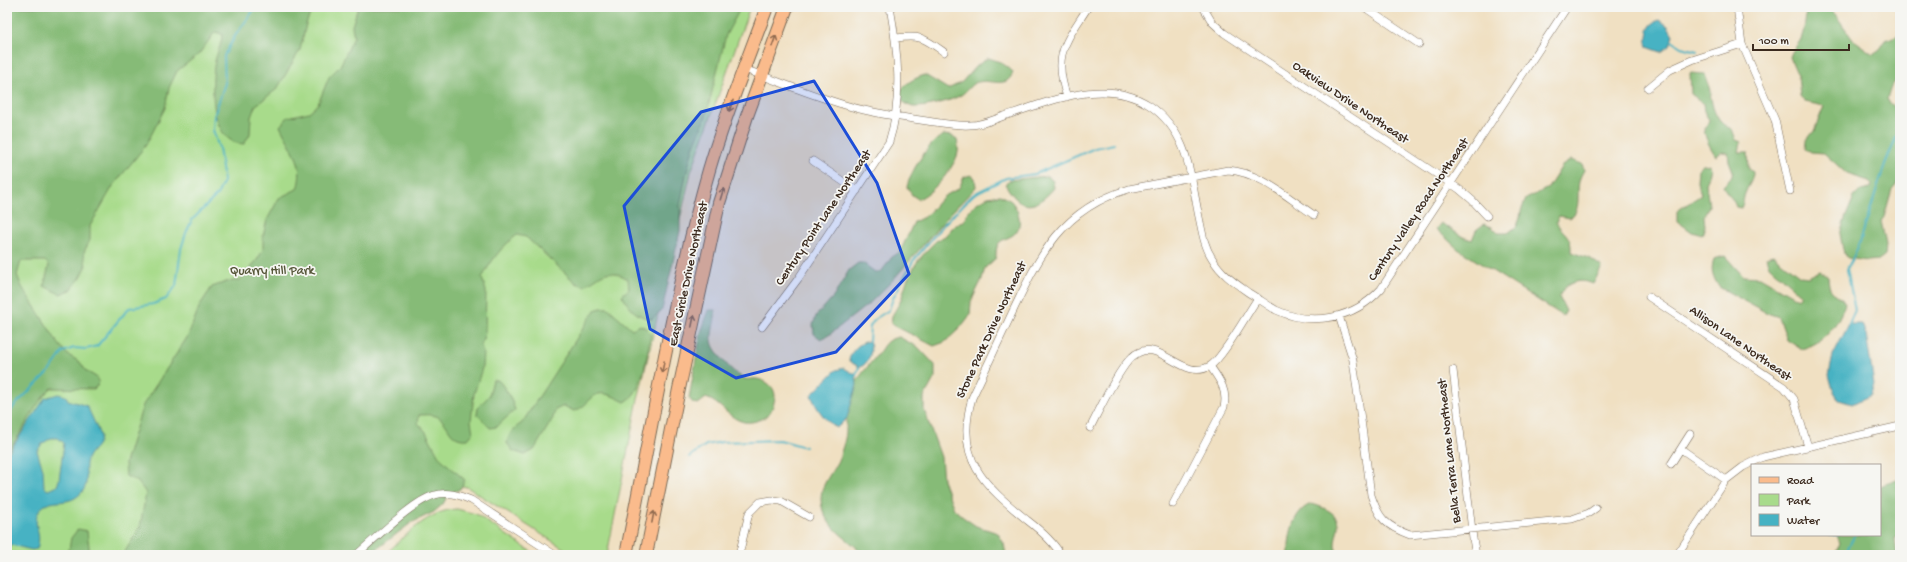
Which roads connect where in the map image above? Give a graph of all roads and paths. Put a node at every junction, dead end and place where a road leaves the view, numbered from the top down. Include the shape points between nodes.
1 (767, 7) edge
2 (787, 7) edge
3 (890, 7) edge
4 (1088, 7) edge
5 (1203, 7) edge
6 (1364, 7) edge
7 (1567, 7) edge
8 (1737, 7) edge
9 (896, 38) junction
10 (1419, 44) dead end
11 (1742, 44) junction
12 (944, 52) dead end
13 (744, 69) junction
14 (762, 75) junction
15 (1648, 88) dead end
16 (1067, 97) junction
17 (895, 117) junction
18 (813, 161) dead end
19 (1191, 177) junction
20 (1451, 184) junction
21 (857, 191) junction
22 (1790, 191) dead end
23 (1314, 215) dead end
24 (1487, 216) dead end
25 (1649, 297) dead end
26 (1258, 298) junction
27 (1339, 316) junction
28 (762, 327) dead end
29 (1210, 366) junction
30 (1453, 370) dead end
31 (1900, 426) edge
32 (1090, 428) dead end
33 (1690, 434) dead end
34 (1808, 447) junction
35 (1681, 449) junction
36 (1671, 464) dead end
37 (1726, 480) junction
38 (1172, 504) dead end
39 (1596, 508) dead end
40 (808, 517) dead end
41 (1472, 529) junction
42 (356, 555) edge
43 (555, 555) edge
44 (626, 555) edge
45 (646, 555) edge
46 (739, 555) edge
47 (1061, 555) edge
48 (1476, 555) edge
49 (1677, 555) edge

1 - 13 main road, East Circle Drive Northeast
14 -> 2 main road, East Circle Drive Northeast
3 - 9 street, Century Point Lane Northeast
4 - 16 street via 1061,55 1061,81
5 - 20 street, Oakview Drive Northeast via 1212,22 1224,33
6 - 10 street
7 - 20 street, Century Valley Road Northeast
8 - 11 street
9 - 12 street via 913,36 924,39
9 - 17 street, Century Point Lane Northeast via 899,87
11 - 15 street via 1670,70
11 - 22 street via 1775,120
13 - 14 street, Century Valley Road Northeast
13 -> 44 main road, East Circle Drive Northeast via 709,169 690,241
14 - 17 street, Century Valley Road Northeast via 846,105
45 -> 14 main road, East Circle Drive Northeast via 708,245 730,166
16 - 17 street, Century Valley Road Northeast via 972,125
16 - 19 street, Century Valley Road Northeast via 1110,91 1132,97 1150,106 1170,124 1179,137
17 - 21 street, Century Point Lane Northeast via 889,142
18 - 21 street
19 - 23 street, Stone Park Drive Northeast via 1228,170 1244,172
19 - 26 street, Century Valley Road Northeast via 1203,237 1211,258 1231,280
19 - 47 street, Stone Park Drive Northeast via 1114,194 1089,206 1068,222 1048,244 1033,269 972,398 966,434 971,457 980,475 998,496 1046,536
20 - 24 street, Oakview Drive Northeast
20 - 27 street, Century Valley Road Northeast via 1381,289 1367,303
21 - 28 street, Century Point Lane Northeast via 798,279
25 - 34 street, Allison Lane Northeast via 1784,387 1794,399
26 - 27 street, Century Valley Road Northeast via 1274,309 1294,316 1316,319
26 - 29 street
27 - 41 street via 1353,360 1371,495 1376,512 1394,529 1410,535
29 - 32 street via 1193,369 1184,367 1153,350 1137,353 1124,367
29 - 38 street via 1224,390 1224,407
30 - 41 street, Bella Terra Lane Northeast
31 - 34 street
33 - 35 street
34 - 37 street via 1763,457 1739,469
35 - 36 street
35 - 37 street
37 - 49 street
39 - 41 street via 1572,518
40 - 46 street via 781,501 760,502 749,513
41 - 48 street, Bella Terra Lane Northeast
42 - 43 street via 413,506 442,493 470,500

